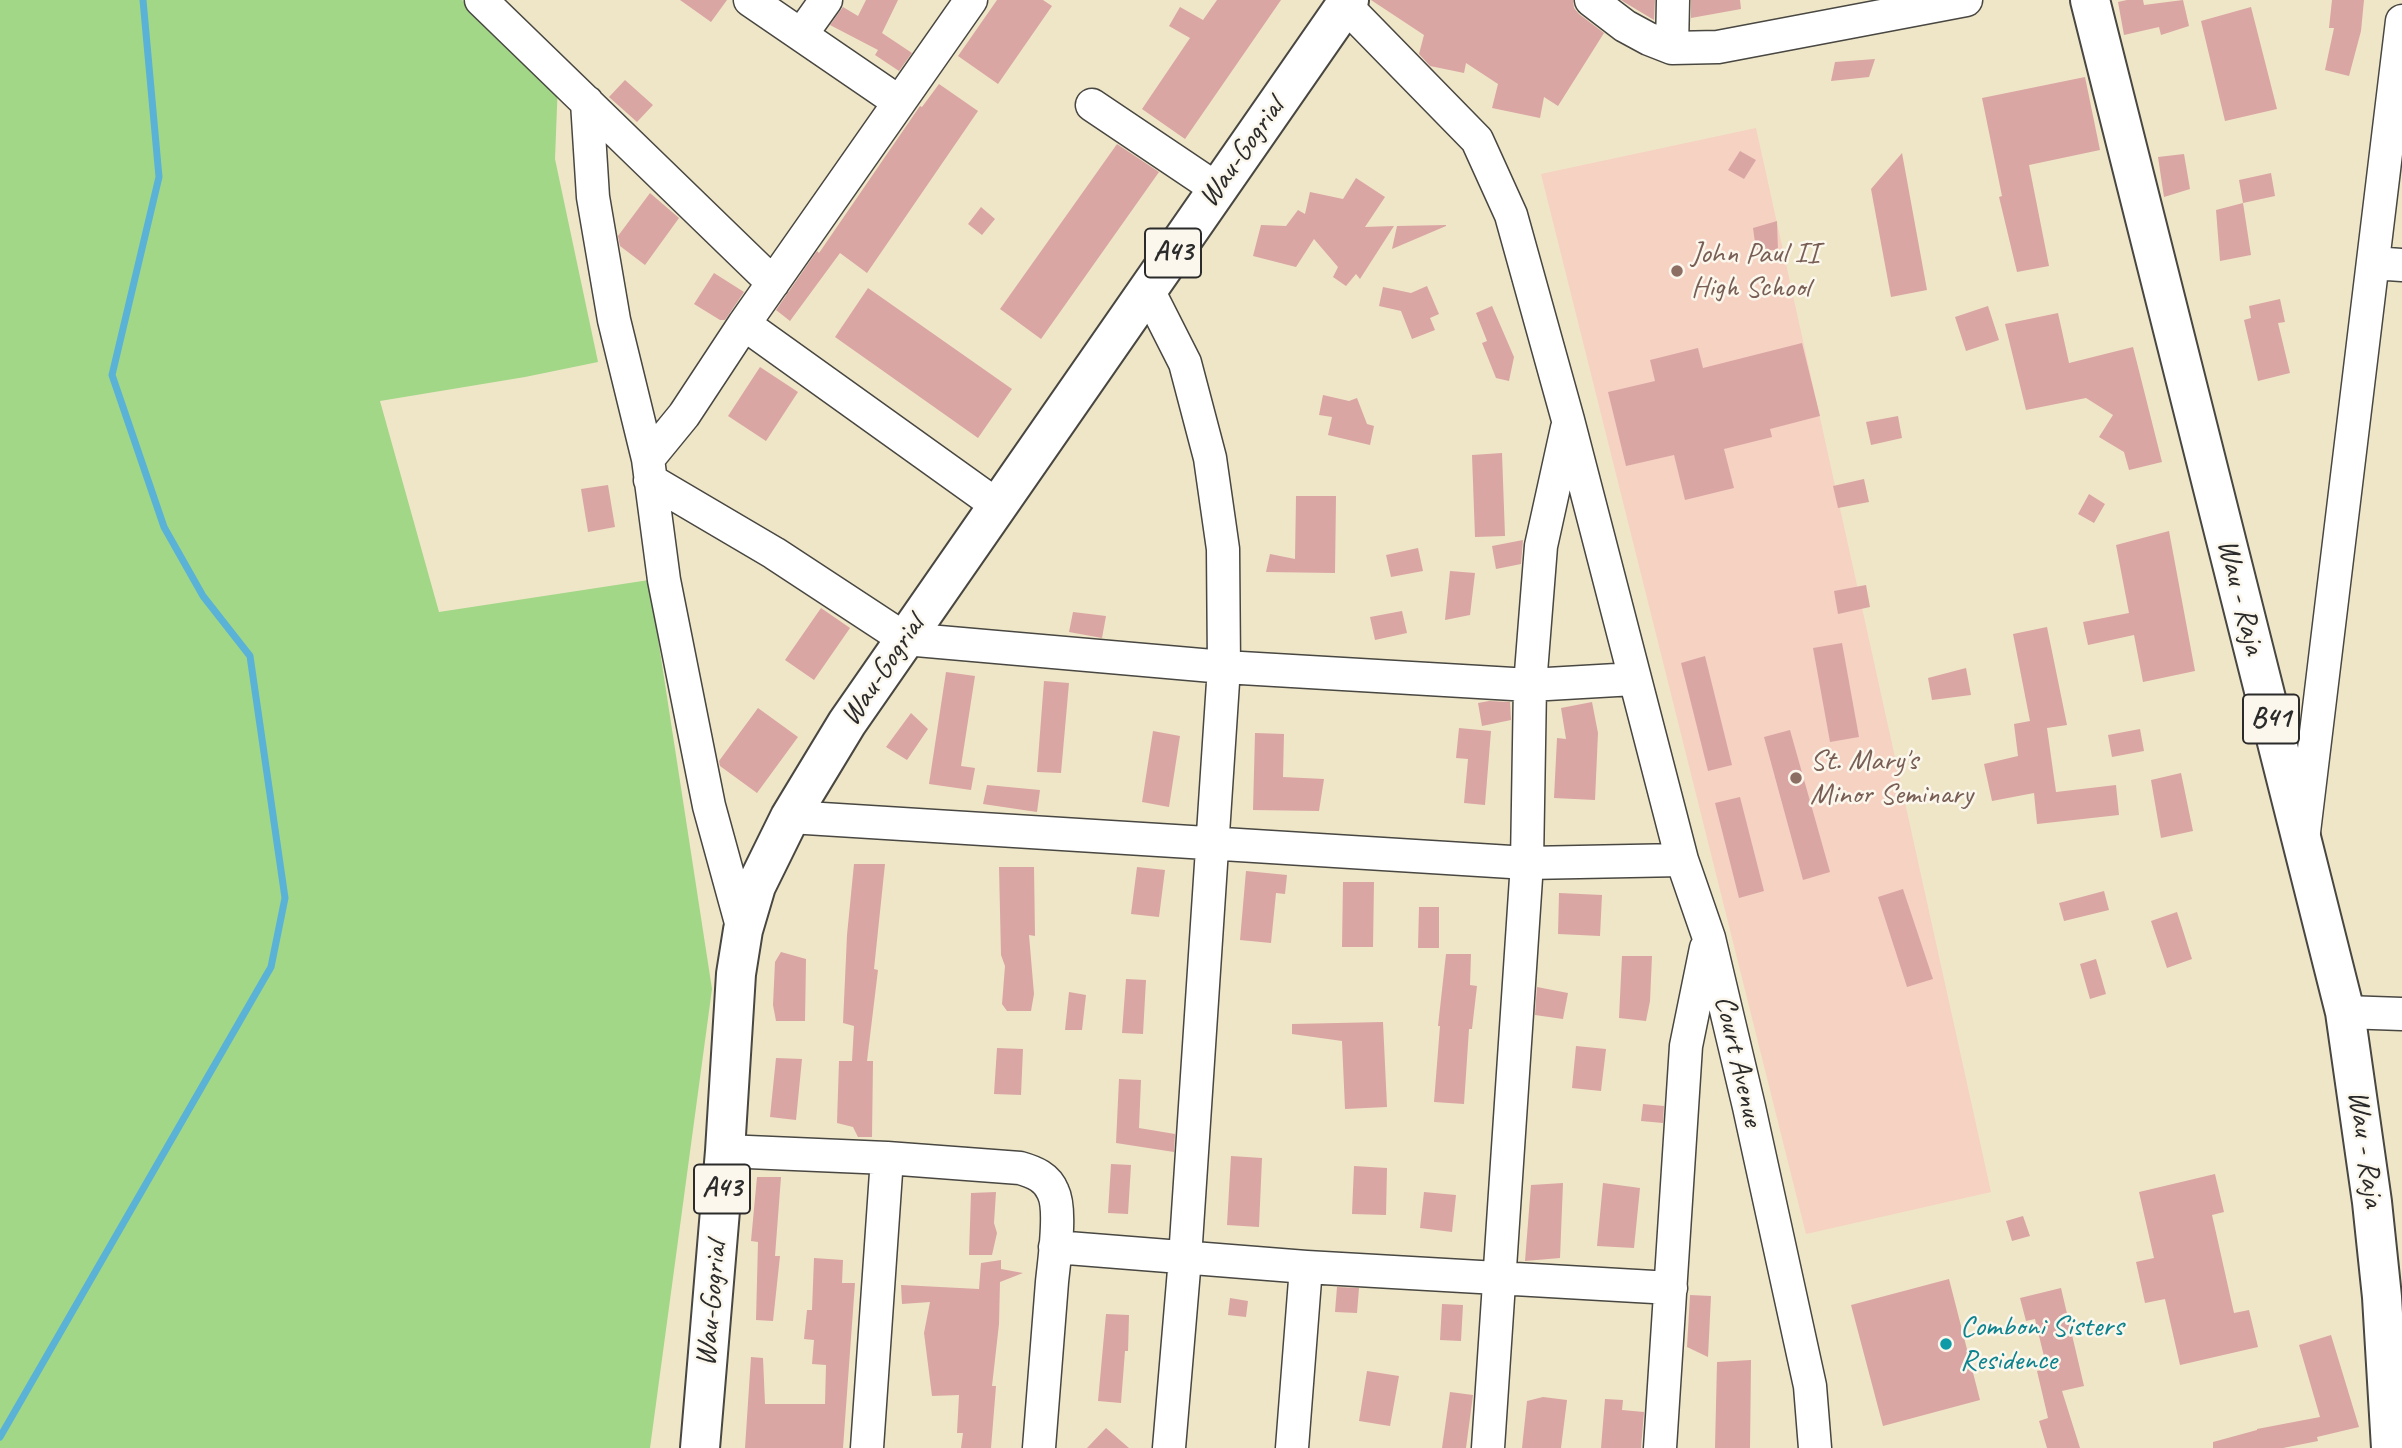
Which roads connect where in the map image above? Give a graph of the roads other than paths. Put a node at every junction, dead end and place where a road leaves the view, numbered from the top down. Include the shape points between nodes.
1 (750, 0) edge
2 (826, 0) edge
3 (971, 0) edge
4 (1591, 0) edge
5 (1673, 0) edge
6 (1966, 0) edge
7 (2090, 0) edge
8 (484, 1) edge
9 (1347, 2) edge
10 (2402, 20) edge
11 (801, 35) junction
12 (1672, 48) junction
13 (587, 102) junction
14 (899, 102) junction
15 (1092, 105) dead end
16 (1217, 189) junction
17 (2388, 264) edge
18 (773, 283) junction
19 (1148, 290) junction
20 (744, 324) junction
21 (1568, 420) junction
22 (649, 469) junction
23 (998, 506) junction
24 (905, 639) junction
25 (1224, 667) junction
26 (1634, 679) junction
27 (1530, 685) junction
28 (790, 817) junction
29 (2303, 839) junction
30 (1213, 845) junction
31 (1682, 860) junction
32 (1527, 863) junction
33 (743, 930) junction
34 (1709, 938) junction
35 (2345, 1012) junction
36 (2402, 1014) edge
37 (725, 1151) junction
38 (887, 1158) junction
39 (1055, 1247) junction
40 (1185, 1258) junction
41 (1306, 1267) junction
42 (1499, 1280) junction
43 (1671, 1288) junction
44 (700, 1448) edge
45 (867, 1448) edge
46 (1038, 1448) edge
47 (1169, 1448) edge
48 (1292, 1448) edge
49 (1488, 1448) edge
50 (1660, 1448) edge
51 (1815, 1448) edge
52 (2391, 1448) edge

1 - 11 street
2 - 11 street
3 - 14 street
4 - 12 street via 1625,26
5 - 12 street
6 - 12 street via 1718,47
7 - 29 main road, Wau - Raja / B41
8 - 13 street
9 - 16 main road, Wau-Gogrial / A43
9 - 21 street, Court Avenue via 1477,140 1511,215
10 - 17 street
11 - 14 street
13 - 18 street
13 - 22 street via 593,197 614,320
14 - 18 street
15 - 16 street
16 - 19 main road, Wau-Gogrial / A43
17 - 29 street
18 - 20 street
19 - 23 main road, Wau-Gogrial / A43
19 - 25 street via 1185,363 1210,458 1223,550
20 - 22 street
20 - 23 street
21 - 26 street, Court Avenue
21 - 27 street via 1542,546
22 - 24 street
22 - 33 street via 664,580 709,806
23 - 24 main road, Wau-Gogrial / A43
24 - 25 street
24 - 28 main road, Wau-Gogrial / A43
25 - 27 street
25 - 30 street
26 - 27 street
26 - 31 street, Court Avenue
27 - 32 street
28 - 30 street
28 - 33 main road, Wau-Gogrial / A43 via 756,886
29 - 35 main road, Wau - Raja / B41
30 - 32 street
30 - 40 street
31 - 32 street
31 - 34 street, Court Avenue
32 - 42 street
33 - 37 main road, Wau-Gogrial / A43
34 - 43 street via 1686,1046
34 - 51 street, Court Avenue via 1810,1387
35 - 36 street
35 - 52 main road, Wau - Raja / B41 via 2372,1202
37 - 38 street
37 - 44 main road, Wau-Gogrial / A43
38 - 39 street via 1036,1173 1045,1180 1057,1204
38 - 45 street
39 - 40 street
39 - 46 street
40 - 41 street
40 - 47 street
41 - 42 street
41 - 48 street
42 - 43 street
42 - 49 street
43 - 50 street

